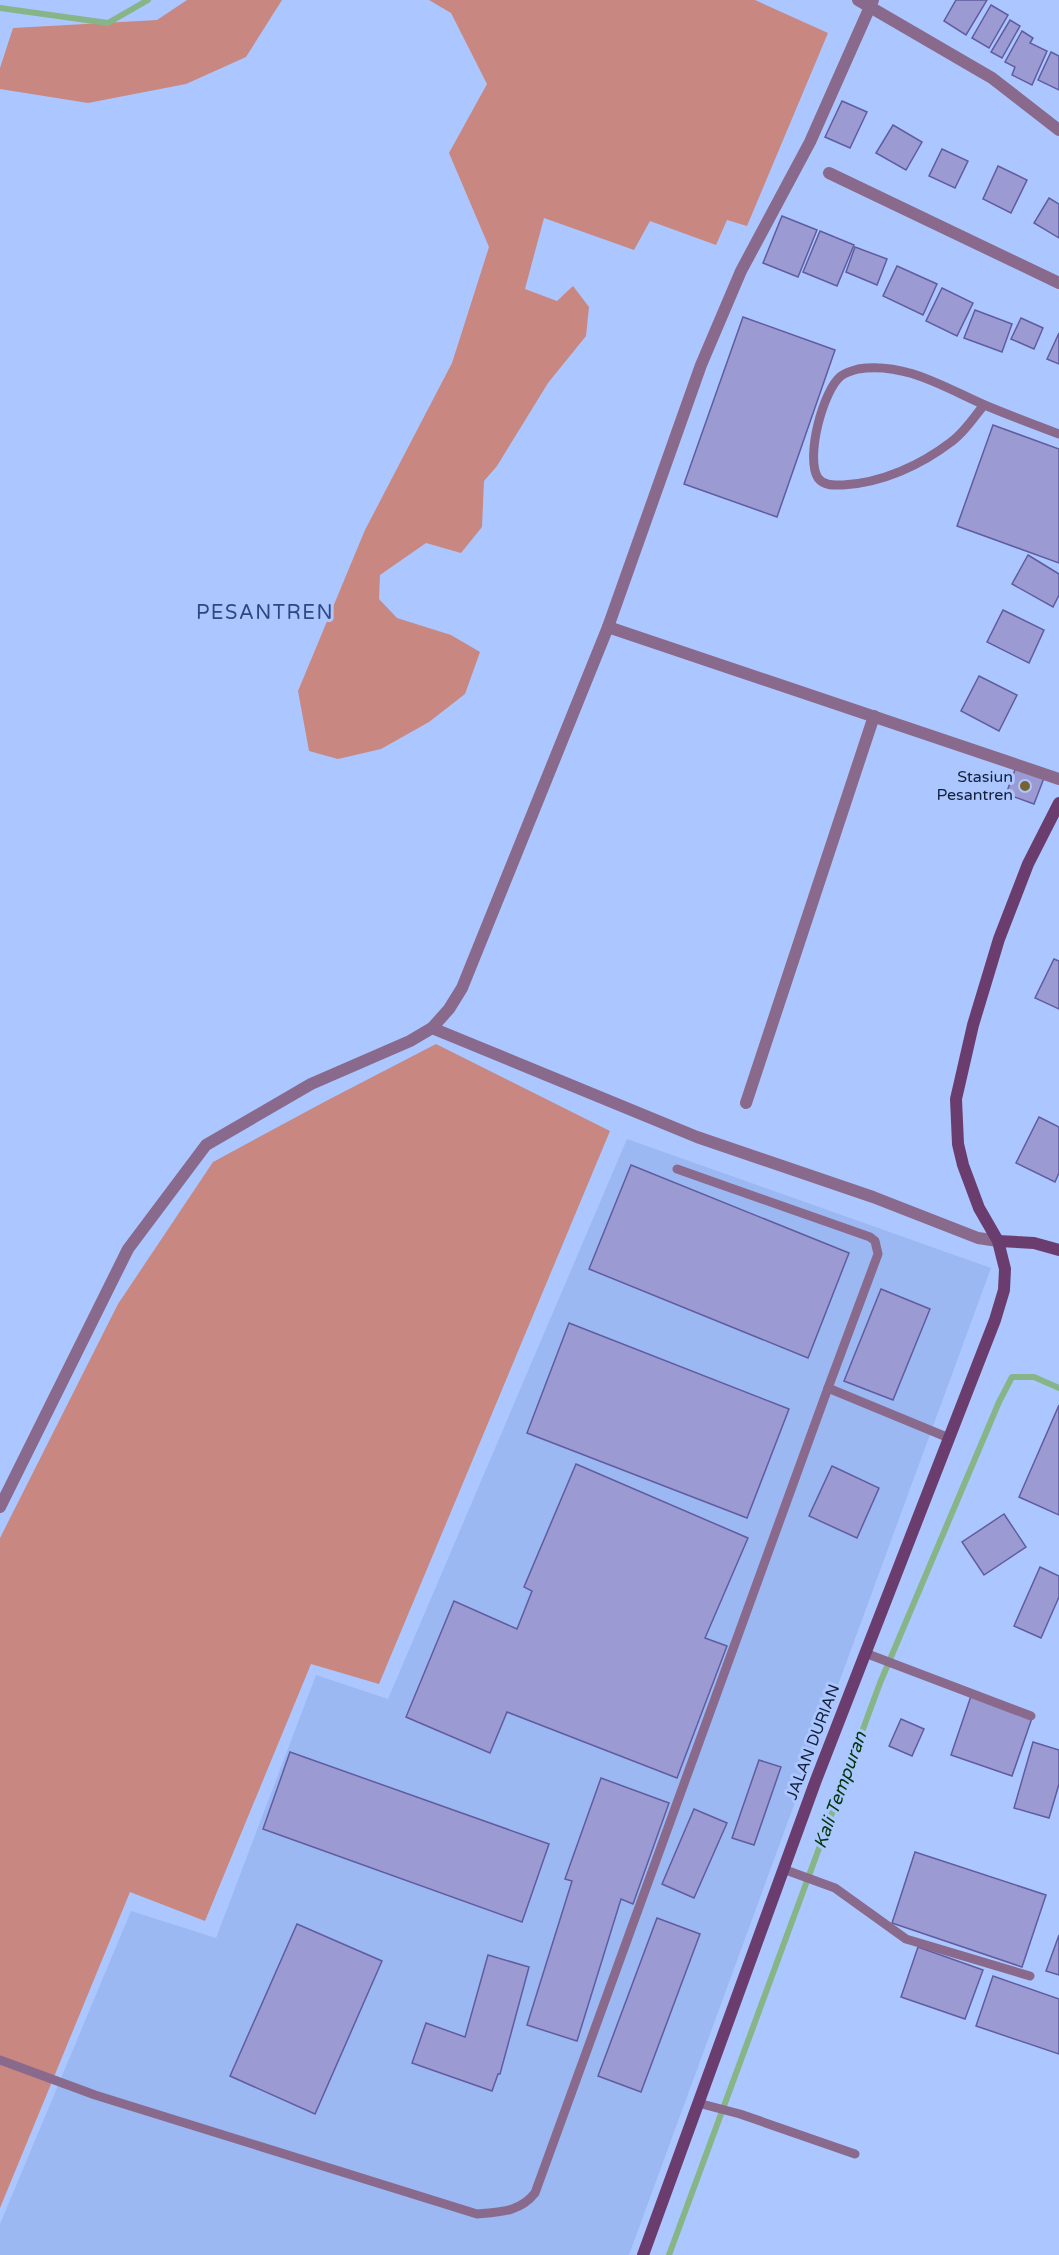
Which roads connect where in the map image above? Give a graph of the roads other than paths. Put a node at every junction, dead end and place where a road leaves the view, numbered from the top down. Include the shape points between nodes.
1 (858, 0) edge
2 (872, 3) edge
3 (1059, 130) edge
4 (829, 173) dead end
5 (1059, 283) edge
6 (984, 405) junction
7 (1059, 434) edge
8 (608, 627) junction
9 (874, 716) junction
10 (1059, 778) edge
11 (1059, 803) edge
12 (432, 1028) junction
13 (746, 1102) dead end
14 (676, 1169) dead end
15 (998, 1241) junction
16 (1059, 1250) edge
17 (828, 1388) junction
18 (950, 1438) junction
19 (0, 1507) edge
20 (865, 1653) junction
21 (1031, 1716) dead end
22 (783, 1869) junction
23 (1030, 1976) dead end
24 (0, 2060) edge
25 (698, 2103) junction
26 (855, 2154) dead end
27 (643, 2255) edge

1 - 2 street
2 - 3 street via 992,78
2 - 8 street via 810,142 741,272 706,354
4 - 5 street
6 - 6 lane via 910,372 857,369 841,376 828,395 817,430 813,462 819,479 829,485 847,484 876,480 906,469 954,440
6 - 7 lane
8 - 9 street
8 - 12 street via 462,988
9 - 10 street
9 - 13 street
11 - 15 main road, JALAN DURIAN via 1028,864 999,939 956,1099 963,1165 979,1209
12 - 15 street via 697,1137 873,1197 978,1238
12 - 19 street via 311,1084 206,1145 128,1249
14 - 17 lane via 875,1241 878,1254
15 - 16 main road via 1034,1243
15 - 18 main road, JALAN DURIAN via 1005,1269 1004,1290
17 - 18 lane
17 - 24 lane via 535,2193 527,2203 508,2211 477,2214 95,2095
18 - 20 main road, JALAN DURIAN
20 - 21 lane
20 - 22 main road, JALAN DURIAN
22 - 23 lane via 835,1888 906,1939
22 - 25 main road, JALAN DURIAN
25 - 26 lane
25 - 27 main road, JALAN DURIAN

